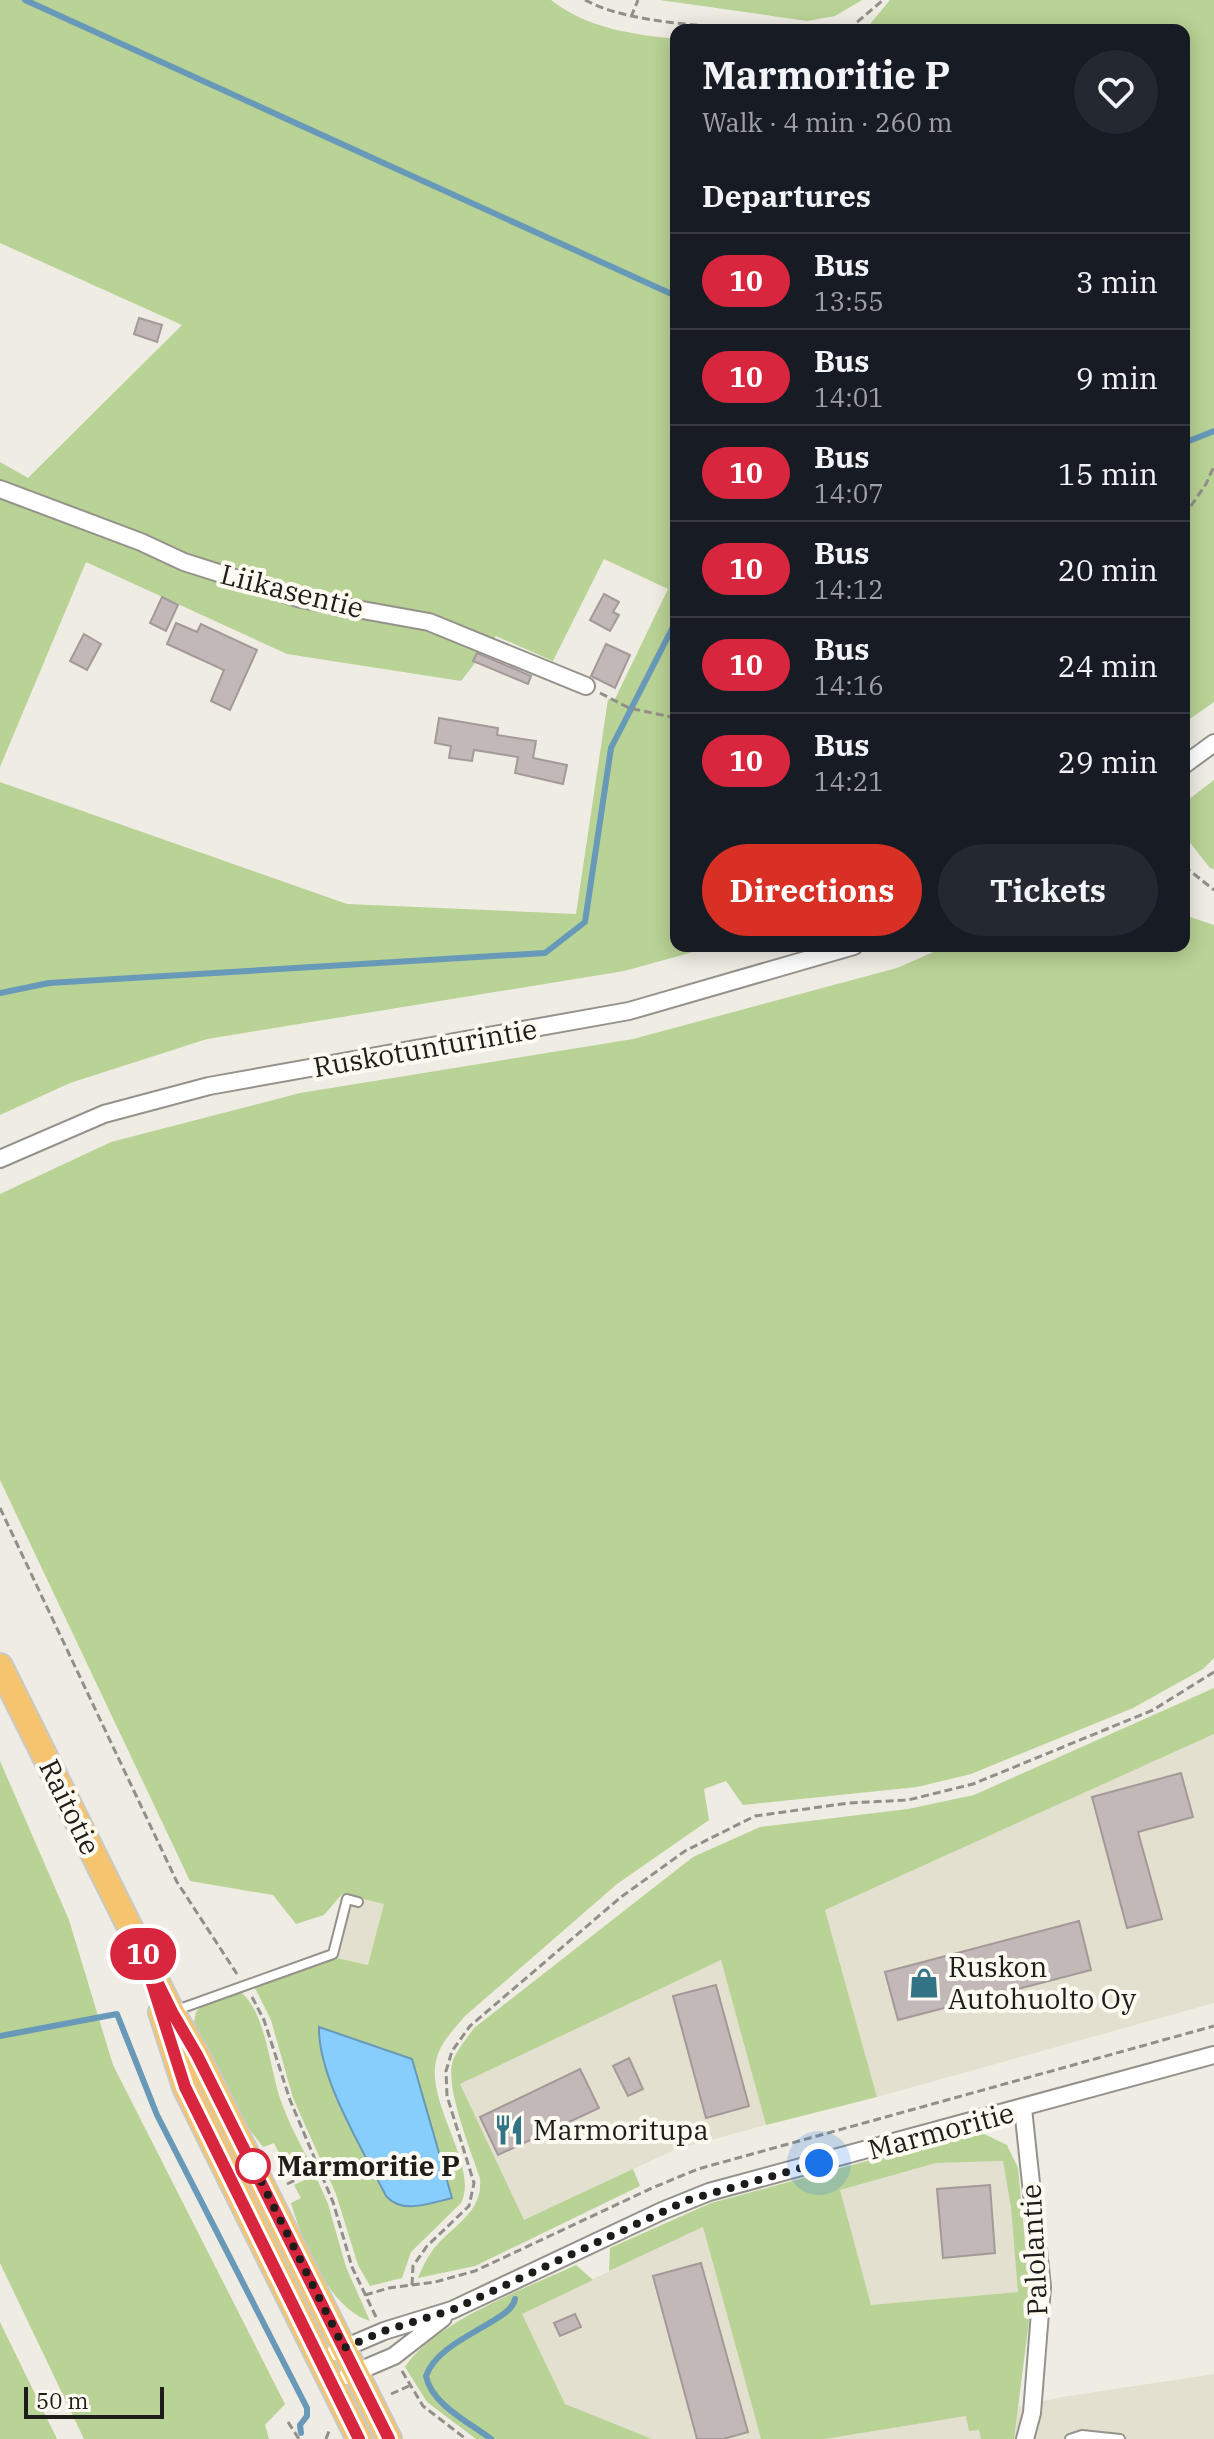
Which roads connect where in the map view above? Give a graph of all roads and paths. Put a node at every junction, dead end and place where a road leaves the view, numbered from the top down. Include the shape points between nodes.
1 (585, 0) edge
2 (638, 0) edge
3 (883, 0) edge
4 (631, 17) junction
5 (695, 24) edge
6 (855, 24) edge
7 (1214, 466) edge
8 (0, 489) edge
9 (1190, 507) edge
10 (586, 686) joint
11 (670, 717) edge
12 (1214, 743) edge
13 (1190, 761) edge
14 (1190, 871) edge
15 (1214, 890) edge
16 (833, 952) edge
17 (0, 1159) edge
18 (0, 1666) edge
19 (1214, 1672) edge
20 (358, 1902) dead end
21 (167, 2014) junction
22 (1214, 2055) edge
23 (1023, 2108) junction
24 (319, 2169) dead end
25 (287, 2184) dead end
26 (412, 2285) dead end
27 (452, 2310) junction
28 (344, 2348) junction
29 (320, 2359) junction
30 (355, 2372) junction
31 (331, 2383) junction
32 (288, 2422) dead end
33 (299, 2439) edge
34 (359, 2439) edge
35 (389, 2439) edge
36 (1025, 2439) edge
37 (1070, 2439) edge
38 (1120, 2439) edge

1 - 4 path
2 - 4 path
3 - 6 path
4 - 5 path
7 - 9 path
8 - 10 street, Liikasentie via 184,562 301,599 429,622
10 - 11 path via 629,708
12 - 13 street
14 - 15 path
16 - 17 street, Ruskotunturintie via 629,1011 209,1086 104,1114
18 - 21 main road, Raitotie via 141,1949
19 - 26 path via 1153,1710 973,1784 908,1800 755,1816 685,1851 621,1897 470,2026 452,2051 447,2096 474,2183 469,2206 413,2266
20 - 21 lane via 347,1899 333,1954
21 - 28 main road, Raitotie via 197,2055
21 - 29 main road, Raitotie via 185,2087
22 - 23 street, Marmoritie
23 - 27 street, Marmoritie via 709,2192
23 - 36 street, Palolantie via 1042,2287 1032,2413
24 - 25 path
27 - 28 street, Marmoritie
27 - 30 street, Marmoritie via 394,2356
28 - 29 street, Marmoritie
28 - 30 main road, Raitotie
29 - 31 main road, Raitotie
30 - 31 street, Marmoritie
30 - 35 main road, Raitotie
31 - 34 main road, Raitotie
32 - 33 path
37 - 38 lane

